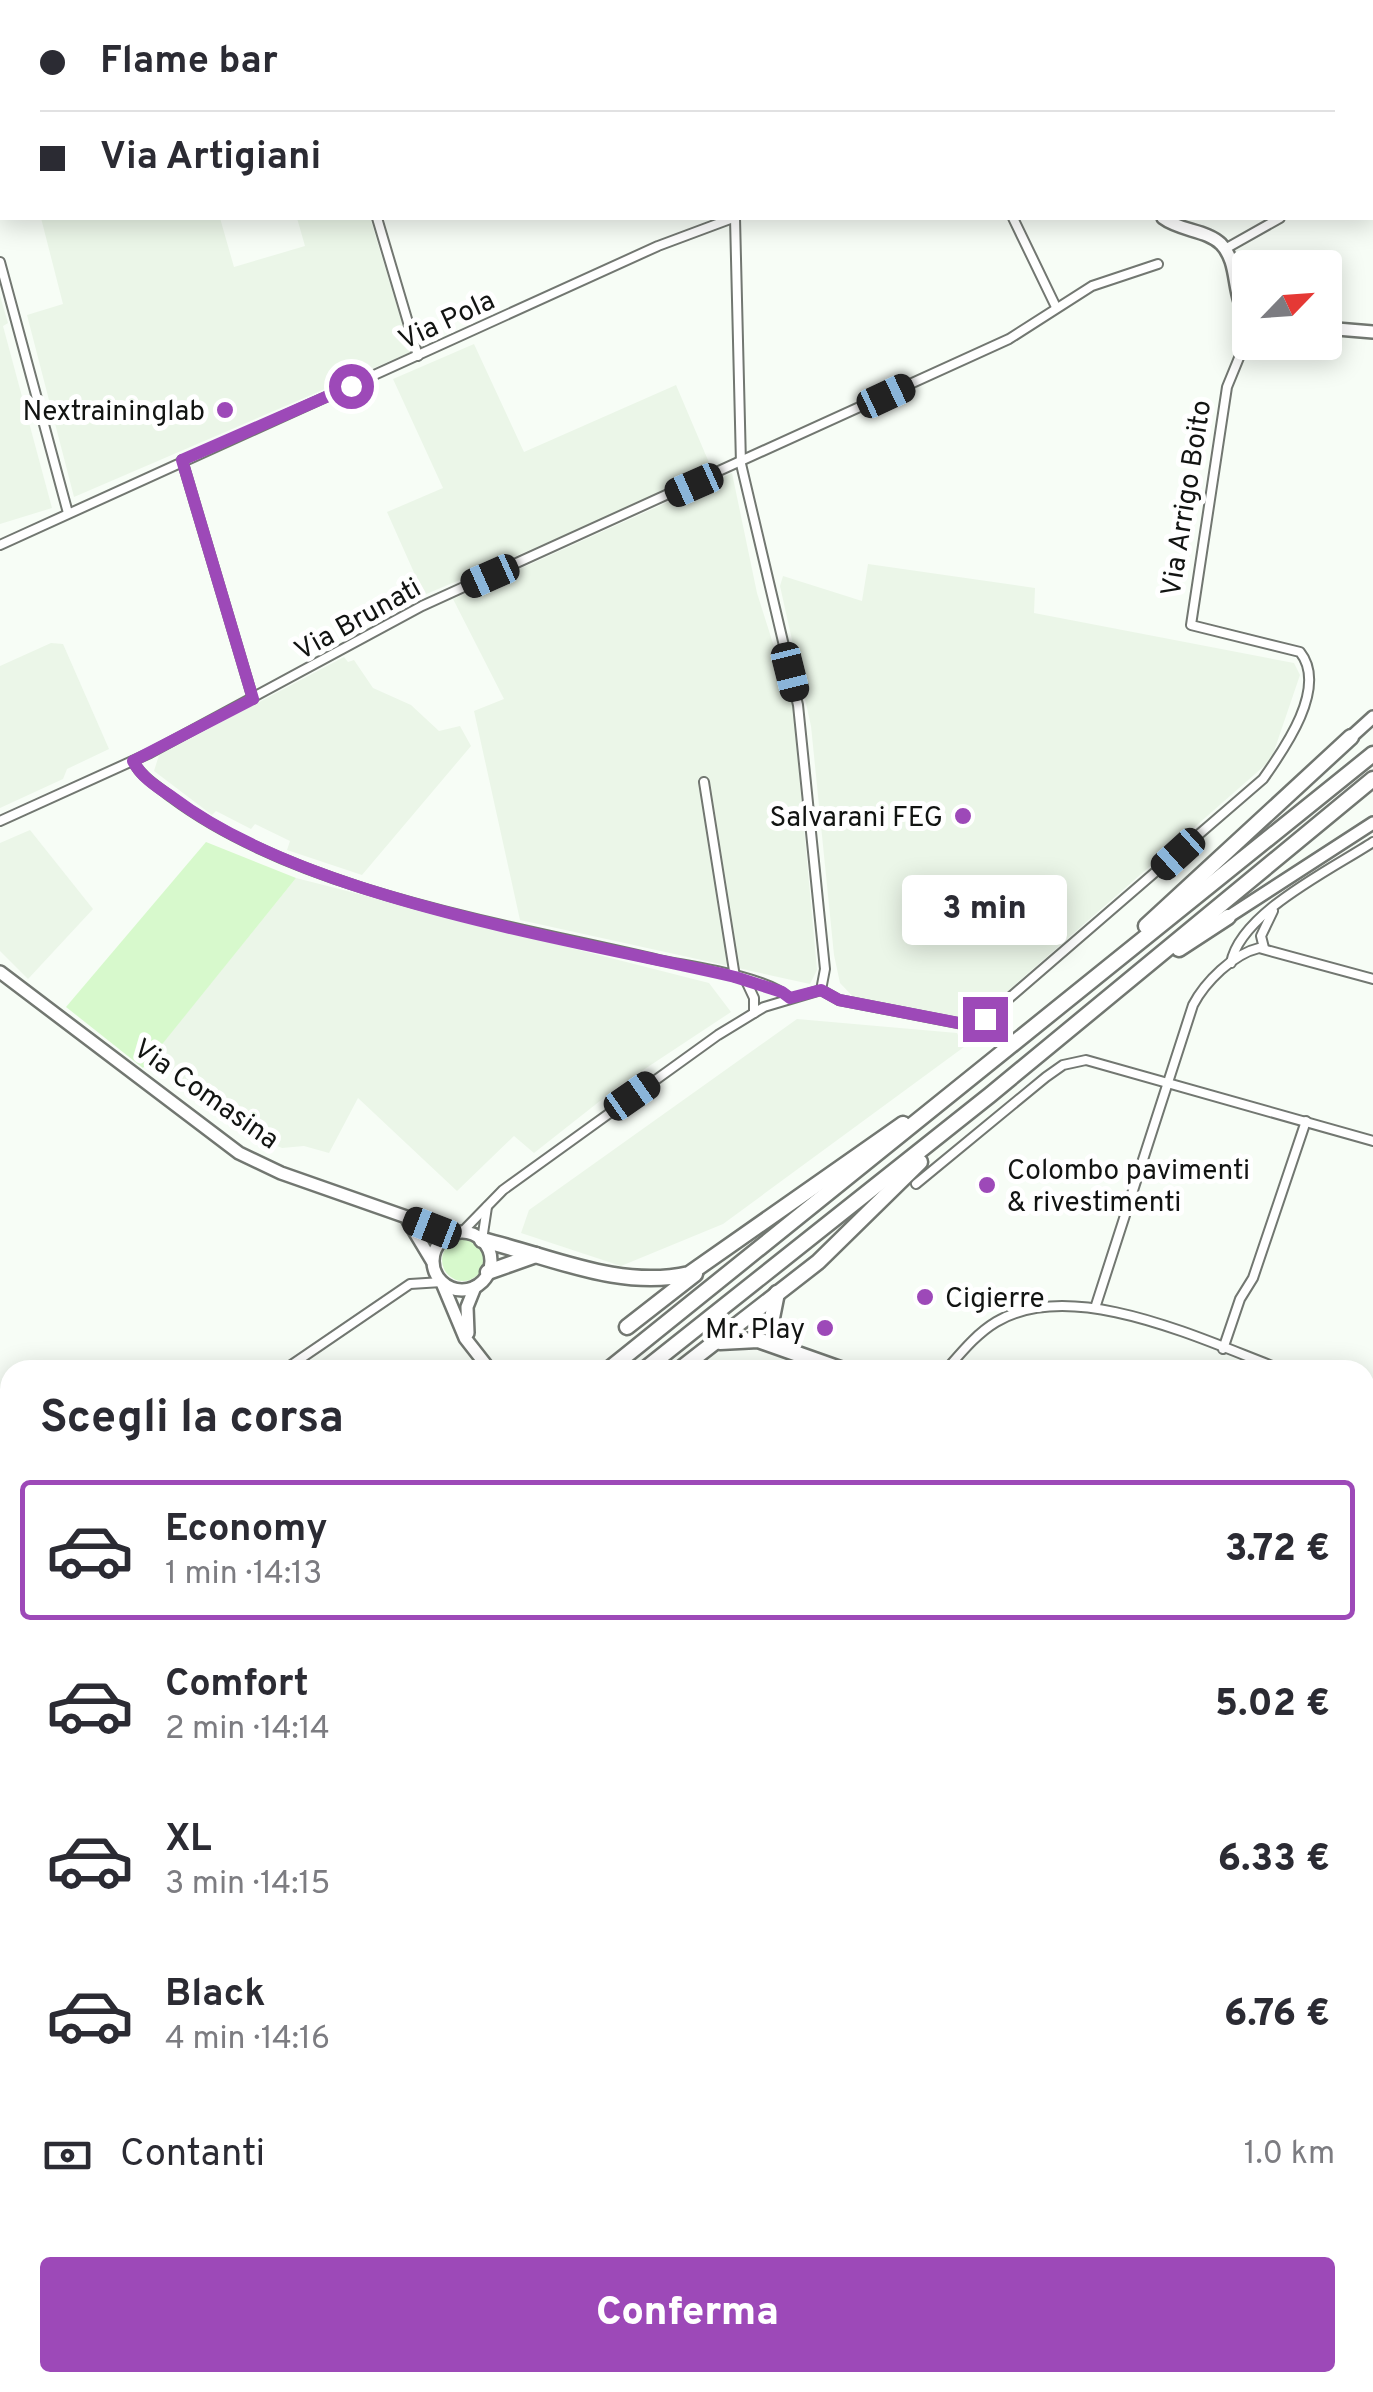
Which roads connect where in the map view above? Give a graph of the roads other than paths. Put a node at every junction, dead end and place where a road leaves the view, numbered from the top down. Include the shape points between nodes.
1 (378, 220) edge
2 (729, 220) edge
3 (734, 220) edge
4 (1014, 220) edge
5 (1166, 220) edge
6 (1276, 220) edge
7 (1225, 249) junction
8 (0, 262) edge
9 (1158, 264) dead end
10 (1232, 275) edge
11 (1056, 307) junction
12 (1342, 329) edge
13 (1373, 332) edge
14 (418, 356) junction
15 (1239, 360) edge
16 (182, 460) junction
17 (740, 464) junction
18 (68, 513) junction
19 (0, 545) edge
20 (253, 699) junction
21 (1373, 717) edge
22 (1350, 737) joint
23 (1373, 754) edge
24 (133, 761) junction
25 (1373, 780) edge
26 (704, 782) dead end
27 (0, 821) edge
28 (1373, 823) edge
29 (1373, 842) edge
30 (1276, 906) junction
31 (1228, 916) joint
32 (1264, 948) junction
33 (1231, 963) junction
34 (0, 972) edge
35 (735, 977) junction
36 (1097, 977) junction
37 (1373, 979) edge
38 (746, 982) junction
39 (821, 990) junction
40 (790, 998) junction
41 (1097, 1006) junction
42 (754, 1012) junction
43 (1170, 1082) junction
44 (990, 1095) junction
45 (943, 1100) junction
46 (1306, 1121) junction
47 (1373, 1141) edge
48 (916, 1184) dead end
49 (489, 1203) junction
50 (405, 1218) junction
51 (457, 1232) junction
52 (482, 1240) junction
53 (542, 1254) junction
54 (432, 1262) junction
55 (704, 1267) junction
56 (488, 1272) junction
57 (442, 1282) junction
58 (475, 1286) junction
59 (777, 1292) junction
60 (1096, 1305) junction
61 (626, 1326) dead end
62 (708, 1348) junction
63 (789, 1349) junction
64 (1223, 1349) junction
65 (476, 1356) junction
66 (299, 1360) edge
67 (480, 1360) edge
68 (620, 1360) edge
69 (657, 1360) edge
70 (692, 1360) edge
71 (816, 1360) edge
72 (956, 1360) edge
73 (1254, 1360) edge

1 - 14 street
2 - 14 street, Via Pola
3 - 17 street
4 - 11 street
5 - 7 main road
6 - 7 street
7 - 10 main road
8 - 18 street
9 - 11 street, Via Brunati via 1092,286
11 - 17 street, Via Brunati via 1009,339
12 - 13 main road
14 - 16 street, Via Pola
15 - 39 street, Via Arrigo Boito via 1228,387 1191,625 1300,652 1311,665 1311,683 1284,750 1262,779 985,1019 964,1024 839,1000
16 - 18 street, Via Pola
16 - 20 street
17 - 20 street, Via Brunati via 422,606
17 - 39 street via 798,705 825,969
18 - 19 street, Via Pola
20 - 24 street, Via Brunati
21 - 22 main road
22 - 36 highway via 1210,862
23 - 36 highway
24 - 27 street, Via Brunati
24 - 35 street via 206,823 322,872 451,911
25 - 41 highway
26 - 35 street
28 - 31 main road
29 - 30 street
30 - 32 street via 1263,928
30 - 33 street via 1242,934
31 - 41 highway
32 - 33 street
32 - 37 street
33 - 43 street via 1193,1005
34 - 50 main road, Via Comasina via 240,1153
35 - 38 street
36 - 45 highway
38 - 40 street
38 - 42 street
39 - 40 street
40 - 42 street
41 - 44 highway
42 - 49 street
43 - 46 street
43 - 48 street via 1096,1061 1063,1065
43 - 60 street
44 - 59 highway via 832,1249
44 - 69 highway
45 - 55 highway via 794,1196
45 - 68 highway
46 - 47 street
46 - 64 street
49 - 51 street
49 - 52 street
50 - 51 main road, Via Comasina
50 - 54 main road
51 - 52 main road
51 - 54 main road via 438,1244
52 - 53 highway
52 - 56 main road via 490,1255
53 - 55 highway via 600,1273 660,1280
53 - 56 highway
54 - 57 main road
55 - 61 highway
56 - 58 main road
57 - 58 main road via 458,1290
57 - 65 main road
57 - 66 street via 410,1284
58 - 65 main road via 465,1319
59 - 62 highway
59 - 63 highway via 771,1323
60 - 64 street
60 - 72 street via 1062,1303 997,1321
62 - 63 highway via 737,1338
62 - 70 highway
63 - 71 highway
64 - 73 street
65 - 67 main road

